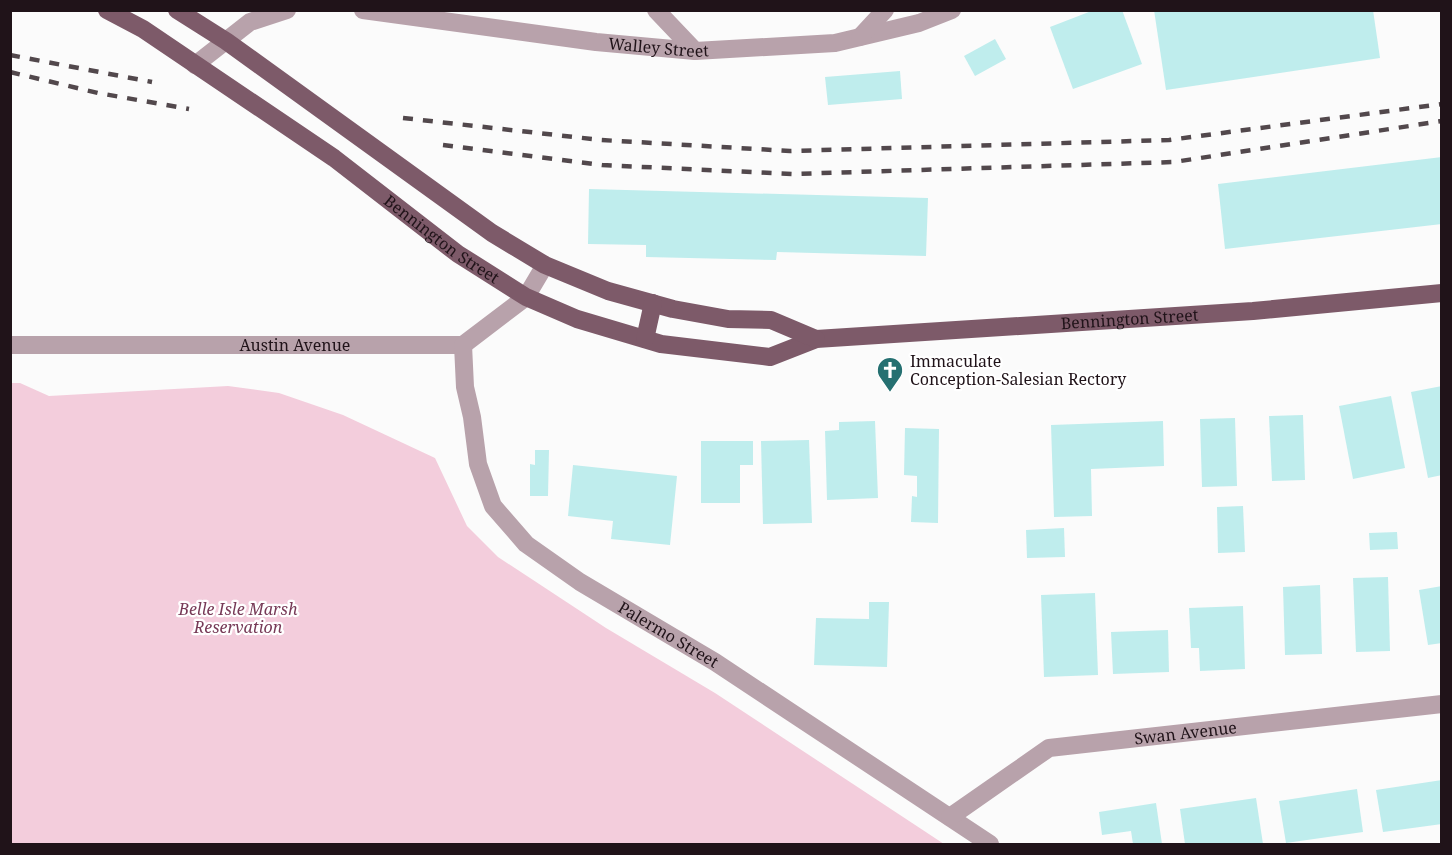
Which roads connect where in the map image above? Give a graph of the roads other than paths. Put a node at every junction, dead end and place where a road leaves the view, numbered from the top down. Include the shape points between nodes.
1 (107, 10) edge
2 (177, 10) edge
3 (287, 10) edge
4 (363, 10) edge
5 (656, 10) edge
6 (885, 10) edge
7 (952, 10) edge
8 (860, 37) junction
9 (226, 41) junction
10 (695, 51) junction
11 (195, 65) junction
12 (545, 265) junction
13 (1442, 293) edge
14 (526, 297) junction
15 (653, 303) junction
16 (645, 339) junction
17 (816, 339) junction
18 (10, 345) edge
19 (463, 345) junction
20 (1442, 704) edge
21 (950, 817) junction
22 (990, 844) edge

1 - 11 main road, Bennington Street
2 - 9 main road, Bennington Street
3 - 9 street via 250,22
4 - 10 street, Walley Street via 596,42
5 - 10 street
6 - 8 street
7 - 8 street, Walley Street via 919,23
8 - 10 street, Walley Street via 834,43
9 - 11 street
9 - 12 main road, Bennington Street via 492,233
11 - 14 main road, Bennington Street via 334,158 458,254
12 - 14 street
12 - 15 main road, Bennington Street via 608,291
13 - 17 main road, Bennington Street via 1253,311
14 - 16 main road, Bennington Street via 577,319
14 - 19 street
15 - 16 main road
15 - 17 main road, Bennington Street via 728,319 771,320
16 - 17 main road, Bennington Street via 770,357
18 - 19 street, Austin Avenue
19 - 21 street, Palermo Street via 465,387 478,464 493,506 526,544 590,588 715,662
20 - 21 street, Swan Avenue via 1049,748
21 - 22 street, Palermo Street

